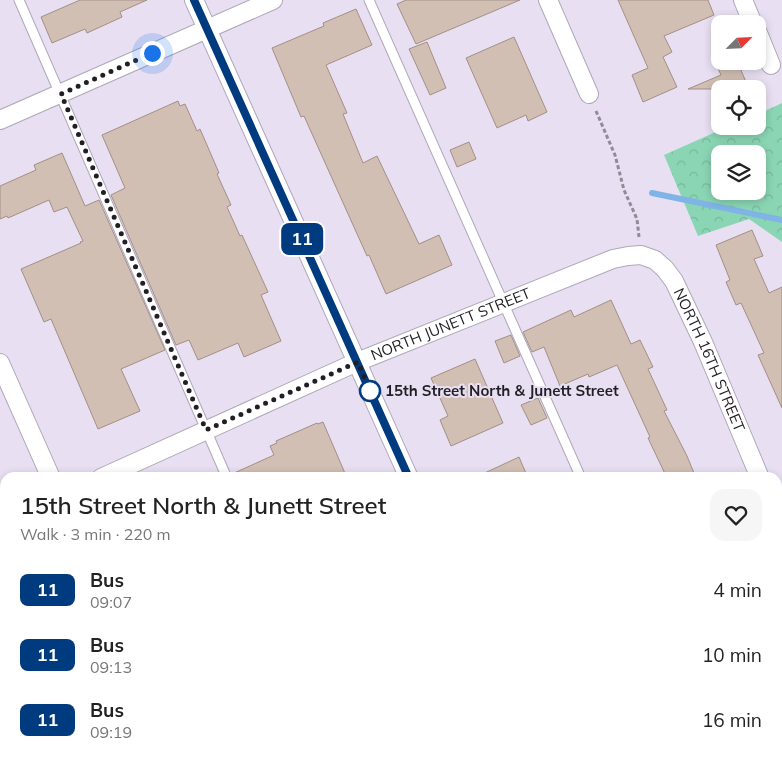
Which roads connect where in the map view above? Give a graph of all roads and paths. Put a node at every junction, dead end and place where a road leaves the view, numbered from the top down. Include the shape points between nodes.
1 (19, 0) edge
2 (194, 0) edge
3 (273, 0) edge
4 (369, 0) edge
5 (548, 0) edge
6 (743, 0) edge
7 (749, 15) edge
8 (206, 28) junction
9 (766, 53) edge
10 (771, 65) dead end
11 (61, 94) junction
12 (589, 94) joint
13 (0, 120) edge
14 (641, 255) junction
15 (504, 303) junction
16 (358, 362) junction
17 (0, 363) edge
18 (206, 430) junction
19 (48, 472) edge
20 (114, 472) edge
21 (224, 472) edge
22 (406, 472) edge
23 (578, 472) edge
24 (757, 472) edge

1 - 11 lane
2 - 8 street
3 - 8 street
4 - 15 lane
5 - 12 street
6 - 7 street
8 - 11 street
8 - 16 street
9 - 10 street
11 - 13 street
11 - 18 lane
12 - 14 path via 616,155 624,190 637,219
14 - 15 street, NORTH JUNETT STREET via 613,260
14 - 24 street, NORTH 16TH STREET via 655,260 674,281
15 - 16 street, NORTH JUNETT STREET
15 - 23 lane
16 - 18 street, NORTH JUNETT STREET
16 - 22 street
17 - 19 street
18 - 20 street, NORTH JUNETT STREET
18 - 21 lane

